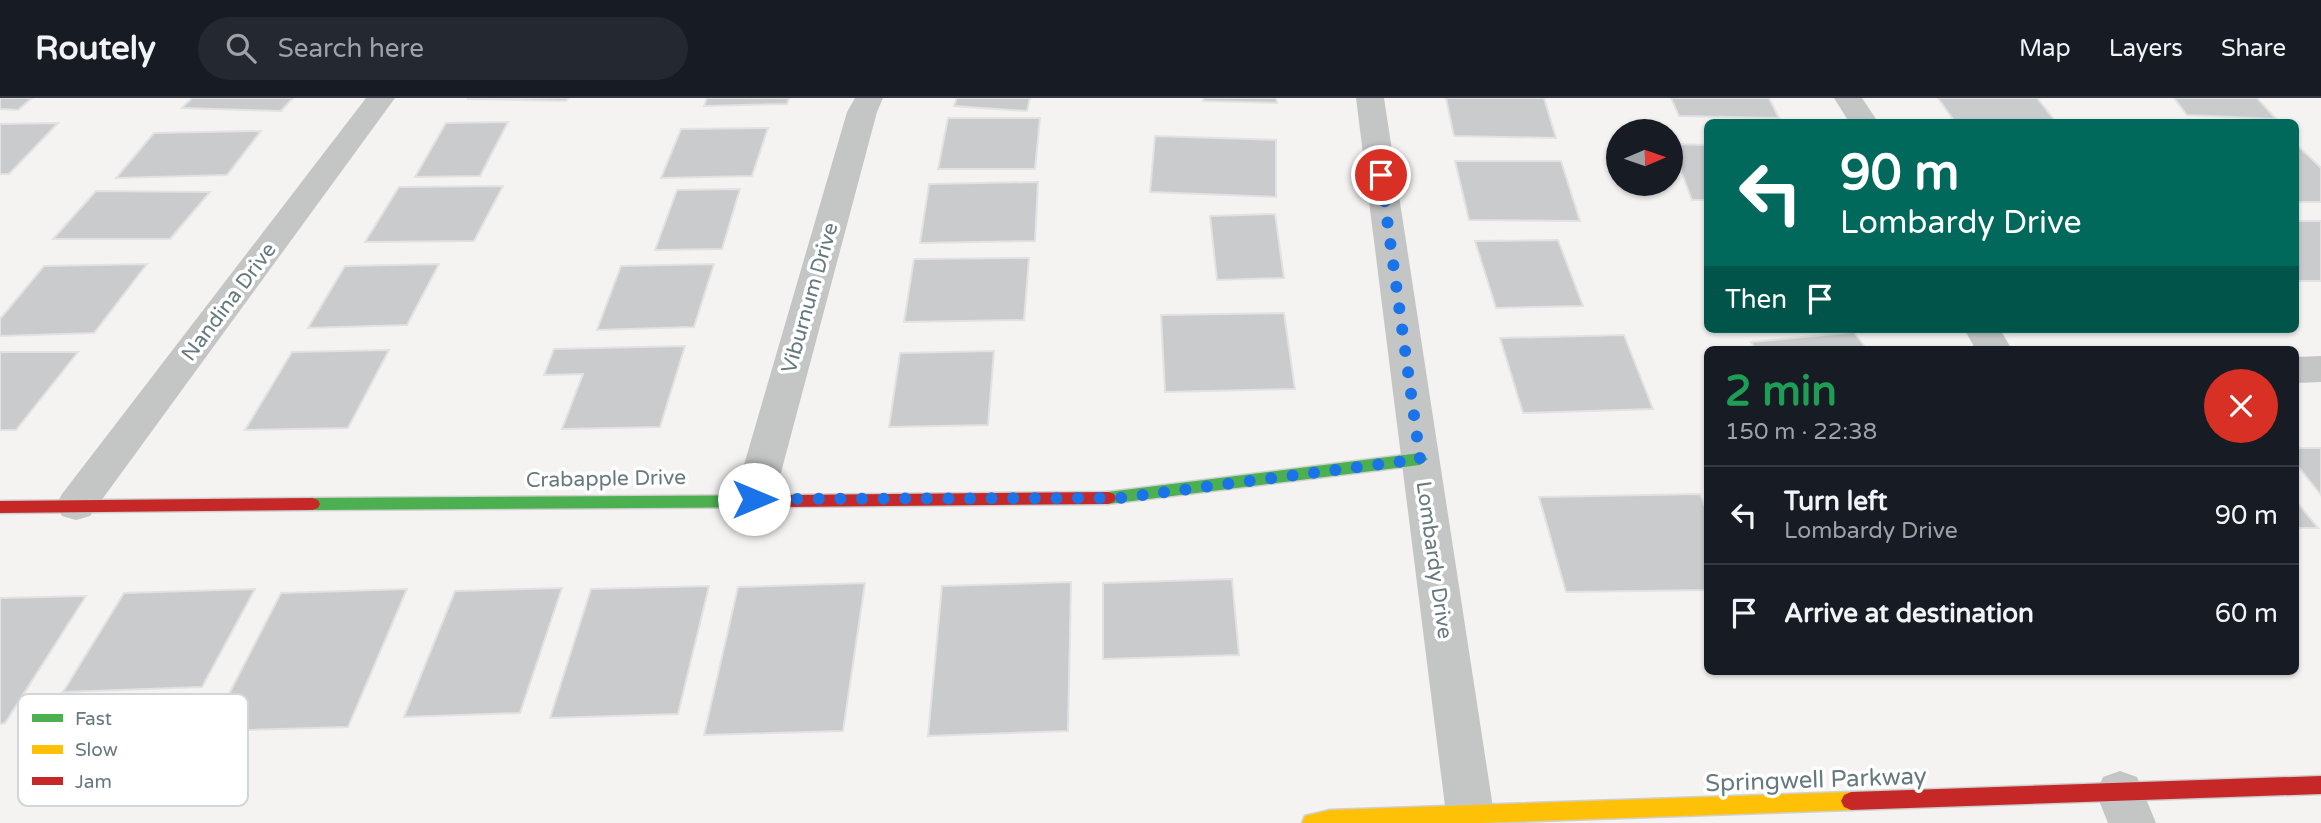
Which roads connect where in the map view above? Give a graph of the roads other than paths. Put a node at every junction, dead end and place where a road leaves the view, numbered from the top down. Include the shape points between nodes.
1 (381, 98) edge
2 (869, 98) edge
3 (1370, 98) edge
4 (1848, 98) edge
5 (1861, 119) edge
6 (2321, 369) edge
7 (2299, 370) edge
8 (1420, 459) junction
9 (754, 499) junction
10 (76, 505) junction
11 (0, 507) edge
12 (2321, 785) edge
13 (2126, 808) edge
14 (1470, 814) junction
15 (1312, 823) edge

1 - 10 street, Nandina Drive
2 - 9 street, Viburnum Drive
3 - 8 street, Lombardy Drive
4 - 5 street
6 - 7 street
8 - 9 street, Crabapple Drive via 1119,498
8 - 14 street, Lombardy Drive
9 - 10 street, Crabapple Drive
10 - 11 street, Crabapple Drive
12 - 13 street, Springwell Parkway
13 - 14 street, Springwell Parkway
14 - 15 street, Springwell Parkway

